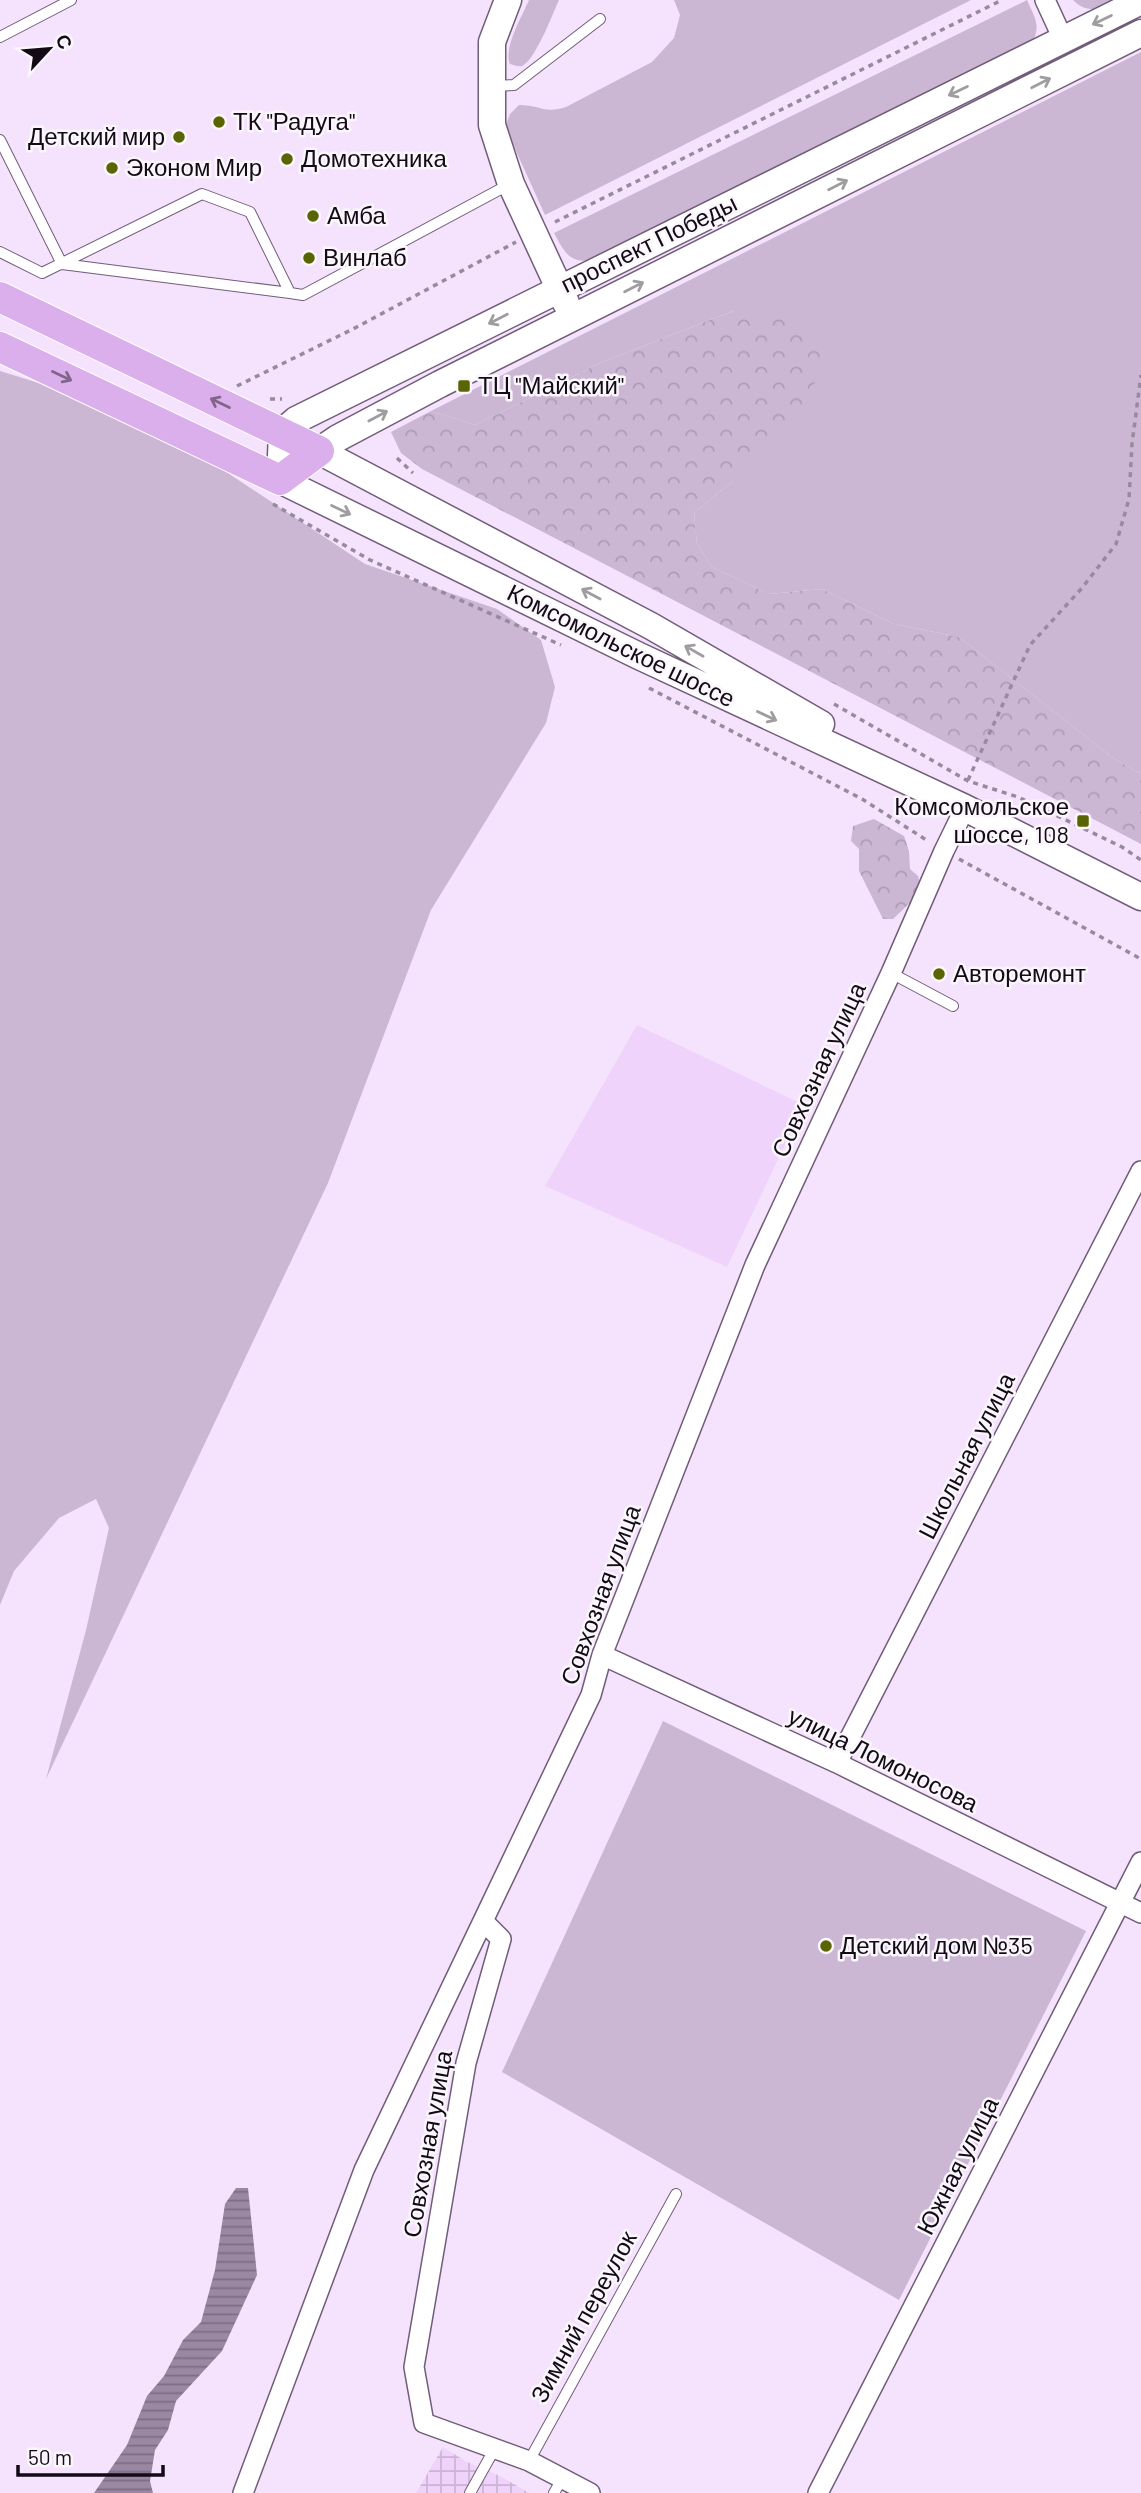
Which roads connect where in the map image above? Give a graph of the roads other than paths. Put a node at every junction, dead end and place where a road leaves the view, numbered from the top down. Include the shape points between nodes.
1 (71, 0) edge
2 (508, 0) edge
3 (1045, 0) edge
4 (1141, 1) edge
5 (600, 19) dead end
6 (1141, 33) edge
7 (0, 37) edge
8 (1063, 39) junction
9 (1076, 66) junction
10 (491, 86) junction
11 (0, 140) edge
12 (510, 184) junction
13 (0, 252) edge
14 (62, 264) junction
15 (559, 289) junction
16 (290, 293) junction
17 (0, 297) edge
18 (573, 317) junction
19 (0, 347) edge
20 (282, 432) junction
21 (319, 451) junction
22 (280, 480) junction
23 (651, 626) junction
24 (639, 656) junction
25 (965, 808) junction
26 (1141, 897) edge
27 (891, 973) junction
28 (953, 1006) dead end
29 (1141, 1171) edge
30 (602, 1655) junction
31 (837, 1763) junction
32 (1141, 1861) edge
33 (1119, 1903) junction
34 (1141, 1913) edge
35 (483, 1921) junction
36 (676, 2194) dead end
37 (495, 2448) junction
38 (528, 2461) junction
39 (558, 2486) edge
40 (243, 2493) edge
41 (470, 2493) edge
42 (590, 2493) edge
43 (818, 2493) edge

1 - 7 lane
2 - 10 main road via 492,42
3 - 8 street
4 -> 8 main road, проспект Победы
5 - 10 lane via 514,85
6 - 9 main road, проспект Победы
8 - 9 main road
8 -> 15 main road, проспект Победы
18 -> 9 main road, проспект Победы
10 - 12 main road via 492,125
11 - 14 lane
12 - 15 main road
12 - 16 lane via 303,295
13 - 14 lane via 42,273
14 - 16 lane
14 - 16 lane via 202,194 250,212
15 - 18 main road
15 -> 20 main road, проспект Победы via 296,420
20 -> 17 main road, Комсомольское шоссе
21 -> 18 main road, проспект Победы
19 -> 22 main road, Комсомольское шоссе
20 - 21 main road, Комсомольское шоссе
20 - 22 main road
21 - 22 main road
23 -> 21 main road, Комсомольское шоссе
22 -> 24 main road, Комсомольское шоссе
23 - 24 main road
25 -> 23 main road, Комсомольское шоссе
24 -> 25 main road, Комсомольское шоссе
25 - 26 main road, Комсомольское шоссе
25 - 27 street, Совхозная улица
27 - 28 lane
27 - 30 street, Совхозная улица via 755,1265
29 - 31 street, Школьная улица
30 - 31 street, улица Ломоносова
30 - 35 street, Совхозная улица via 591,1695
31 - 33 street, улица Ломоносова
32 - 33 street, Южная улица
33 - 34 street, улица Ломоносова
33 - 43 street, Южная улица
35 - 37 street, Совхозная улица via 500,1939 467,2063 414,2367 424,2423
35 - 40 street via 364,2170
36 - 38 lane, Зимний переулок
37 - 38 street
37 - 41 lane
38 - 39 street
39 - 42 street

